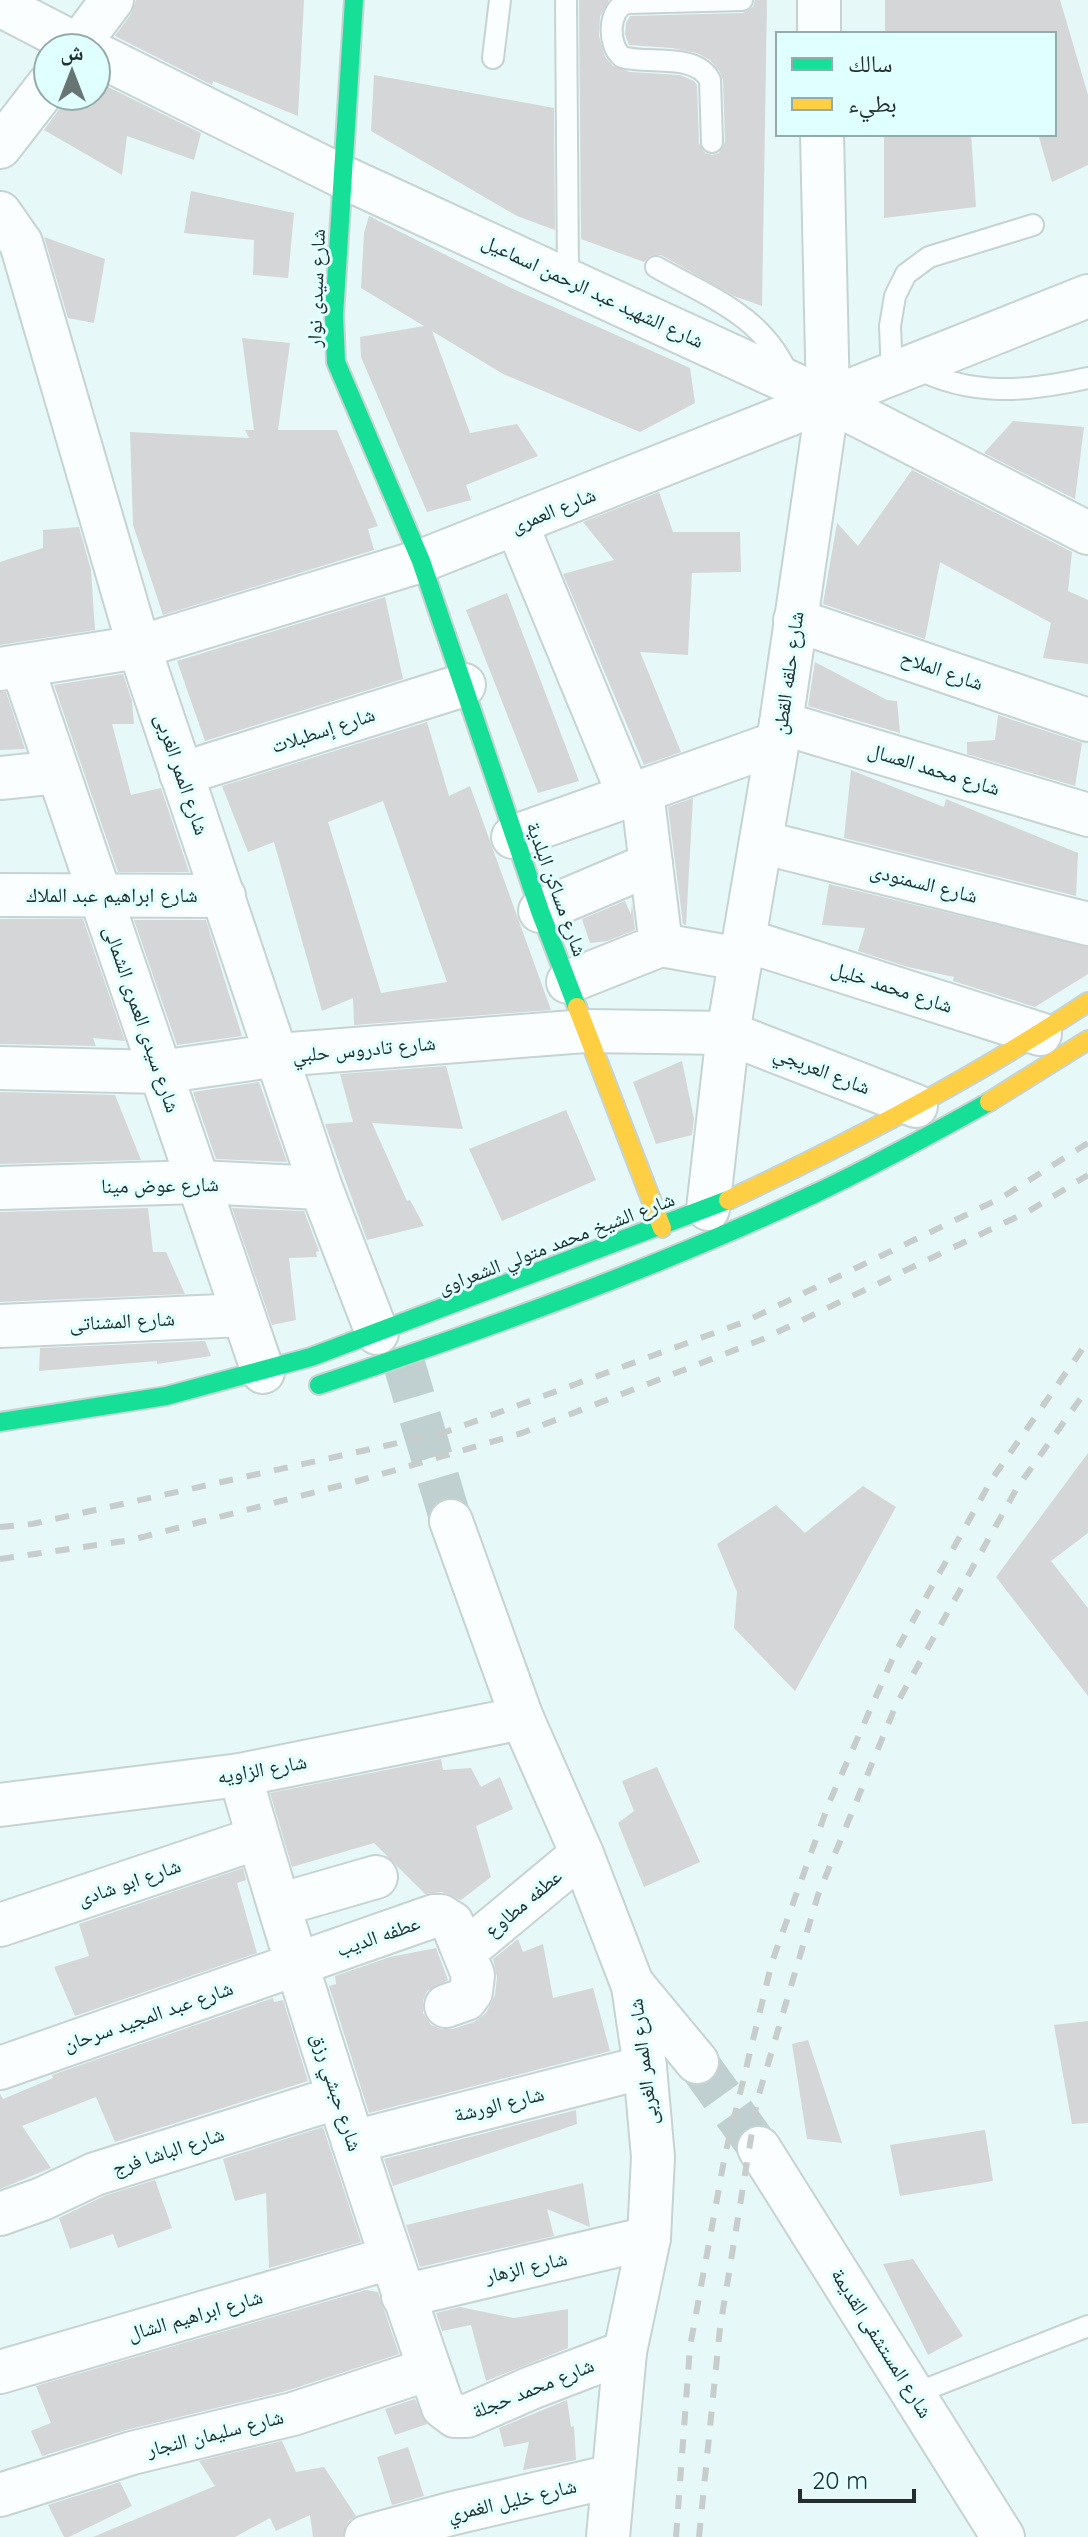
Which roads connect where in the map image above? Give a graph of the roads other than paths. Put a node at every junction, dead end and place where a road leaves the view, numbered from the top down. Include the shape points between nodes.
1 (112, 0) edge
2 (354, 0) edge
3 (500, 0) edge
4 (566, 0) edge
5 (742, 0) edge
6 (819, 0) edge
7 (0, 5) edge
8 (51, 32) edge
9 (93, 32) edge
10 (819, 32) edge
11 (493, 58) dead end
12 (112, 63) edge
13 (32, 106) edge
14 (822, 136) edge
15 (712, 142) dead end
16 (0, 147) edge
17 (343, 177) junction
18 (0, 213) edge
19 (1033, 225) dead end
20 (656, 267) dead end
21 (568, 279) junction
22 (1088, 296) edge
23 (903, 371) junction
24 (1088, 378) edge
25 (810, 392) junction
26 (517, 525) junction
27 (1088, 533) edge
28 (421, 561) junction
29 (795, 620) junction
30 (139, 647) junction
31 (11, 667) edge
32 (464, 685) junction
33 (1088, 720) edge
34 (779, 733) junction
35 (58, 772) junction
36 (181, 774) junction
37 (0, 778) edge
38 (636, 794) junction
39 (1088, 815) edge
40 (513, 837) junction
41 (761, 842) junction
42 (651, 864) junction
43 (100, 894) junction
44 (0, 895) edge
45 (224, 896) junction
46 (540, 911) junction
47 (1088, 924) edge
48 (661, 945) junction
49 (742, 949) junction
50 (568, 982) junction
51 (1088, 1002) edge
52 (585, 1031) junction
53 (728, 1033) junction
54 (1040, 1034) junction
55 (1088, 1040) edge
56 (278, 1055) junction
57 (0, 1068) edge
58 (160, 1072) junction
59 (916, 1106) junction
60 (198, 1182) junction
61 (0, 1188) edge
62 (321, 1188) junction
63 (708, 1209) junction
64 (662, 1228) junction
65 (243, 1315) junction
66 (0, 1326) edge
67 (377, 1333) junction
68 (263, 1372) junction
69 (300, 1392) dead end
70 (0, 1422) edge
71 (451, 1521) tunnel mouth
72 (522, 1718) junction
73 (240, 1775) junction
74 (0, 1805) edge
75 (258, 1838) junction
76 (582, 1854) junction
77 (376, 1877) dead end
78 (279, 1905) junction
79 (0, 1925) edge
80 (464, 1952) junction
81 (297, 1965) junction
82 (633, 1986) junction
83 (446, 2006) dead end
84 (697, 2062) tunnel mouth
85 (645, 2067) junction
86 (0, 2068) edge
87 (339, 2097) junction
88 (353, 2142) junction
89 (759, 2148) tunnel mouth
90 (0, 2214) edge
91 (649, 2238) junction
92 (396, 2277) junction
93 (1088, 2326) edge
94 (625, 2352) junction
95 (0, 2372) edge
96 (436, 2388) junction
97 (914, 2394) junction
98 (613, 2476) junction
99 (0, 2495) edge
100 (366, 2537) edge
101 (608, 2537) edge
102 (1003, 2537) edge

1 - 9 street
2 - 17 street, شارع سيدى نوار
3 - 11 lane
4 - 21 lane
5 - 15 lane via 627,3 613,13 613,45 622,57 693,64 706,73
6 - 10 street
7 - 8 street, شارع الشهيد عبد الرحمن اسماعيل
12 - 17 street, شارع الشهيد عبد الرحمن اسماعيل
13 - 16 street
14 - 25 street, شارع حلقه القطن
17 - 21 street, شارع الشهيد عبد الرحمن اسماعيل
17 - 28 street, شارع سيدى نوار via 336,362
18 - 30 street, شارع الممر الغربى via 21,243
19 - 23 lane via 929,257 906,274 895,296 890,326
20 - 25 lane via 759,328
21 - 25 street, شارع الشهيد عبد الرحمن اسماعيل
22 - 23 street, شارع العمرى
23 - 24 lane via 970,388 1011,389
23 - 25 street, شارع العمرى
25 - 26 street, شارع العمرى
25 - 27 street, شارع الشهيد عبد الرحمن اسماعيل
25 - 29 street, شارع حلقه القطن
26 - 28 street, شارع العمرى
26 - 38 street
28 - 30 street, شارع العمرى
28 - 32 street, شارع مساكن البلدية
29 - 33 street, شارع الملاح
29 - 34 street, شارع حلقه القطن
30 - 31 street, شارع العمرى
30 - 36 street, شارع الممر الغربى
31 - 35 street, شارع سيدى العمرى الشمالى
32 - 36 street, شارع إسطبلات
32 - 40 street, شارع مساكن البلدية
34 - 38 street
34 - 39 street, شارع محمد العسال
34 - 41 street, شارع حلقه القطن
35 - 37 street
35 - 43 street, شارع سيدى العمرى الشمالى
36 - 45 street, شارع الممر الغربى
38 - 40 street
38 - 42 street
40 - 46 street, شارع مساكن البلدية
41 - 47 street, شارع السمنودى
41 - 49 street, شارع حلقه القطن
42 - 46 street
42 - 48 street
43 - 44 street, شارع ابراهيم عبد الملاك
43 - 45 street, شارع ابراهيم عبد الملاك
43 - 58 street, شارع سيدى العمرى الشمالى
45 - 56 street, شارع الممر الغربى
46 - 50 street, شارع مساكن البلدية
48 - 49 street, شارع محمد خليل
48 - 50 street
49 - 53 street, شارع حلقه القطن
49 - 54 street, شارع محمد خليل
50 - 52 street, شارع مساكن البلدية
51 - 54 street, شارع الشيخ محمد متولي الشعراوى
52 - 53 street, شارع تادروس حلبي
52 - 56 street, شارع تادروس حلبي
52 - 64 street, شارع مساكن البلدية
53 - 59 street, شارع العربجي
53 - 63 street, شارع حلقه القطن
54 - 59 street, شارع الشيخ محمد متولي الشعراوى
55 - 69 street via 958,1120 732,1233 497,1326
56 - 58 street, شارع تادروس حلبي
56 - 62 street, شارع الممر الغربى
57 - 58 street, شارع تادروس حلبي
58 - 60 street, شارع سيدى العمرى الشمالى
59 - 63 street, شارع الشيخ محمد متولي الشعراوى
60 - 61 street, شارع عوض مينا
60 - 62 street, شارع عوض مينا
60 - 65 street, شارع سيدى العمرى الشمالى
62 - 67 street, شارع الممر الغربى
63 - 64 street, شارع الشيخ محمد متولي الشعراوى
64 - 67 street, شارع الشيخ محمد متولي الشعراوى
65 - 66 street, شارع المشناتى
65 - 68 street, شارع سيدى العمرى الشمالى
67 - 68 street, شارع الشيخ محمد متولي الشعراوى
68 - 70 street, شارع الشيخ محمد متولي الشعراوى via 166,1396
71 - 72 street, شارع الممر الغربى
72 - 73 street, شارع الزاويه
72 - 76 street, شارع الممر الغربى
73 - 74 street, شارع الزاويه
73 - 75 street, شارع حبشي رزق
75 - 78 street, شارع حبشي رزق
75 - 79 street, شارع ابو شادى
76 - 80 street, عطفه مطاوع
76 - 82 street, شارع الممر الغربى
77 - 78 street
78 - 81 street, شارع حبشي رزق
80 - 81 street, عطفه الديب via 452,1923 441,1916
80 - 83 street, عطفه الديب via 473,1975 471,1992
81 - 86 street, شارع عبد المجيد سرحان
81 - 87 street, شارع حبشي رزق
82 - 84 street
82 - 85 street, شارع الممر الغربى
85 - 88 street, شارع الورشة
85 - 91 street, شارع الممر الغربى via 653,2157
87 - 88 street, شارع حبشي رزق
87 - 90 street, شارع الباشا فرج via 95,2174
88 - 92 street, شارع حبشي رزق
89 - 97 street, شارع المستشفى القديمة
91 - 92 street, شارع الزهار
91 - 94 street, شارع الممر الغربى
92 - 95 street, شارع ابراهيم الشال
92 - 96 street, شارع حبشي رزق
93 - 97 lane
94 - 96 street, شارع محمد حجلة via 467,2416 455,2416
94 - 98 street, شارع الممر الغربى
96 - 99 street, شارع سليمان النجار via 293,2414 132,2453
97 - 102 street, شارع المستشفى القديمة
98 - 100 street, شارع خليل الغمري
98 - 101 street, شارع الممر الغربى

